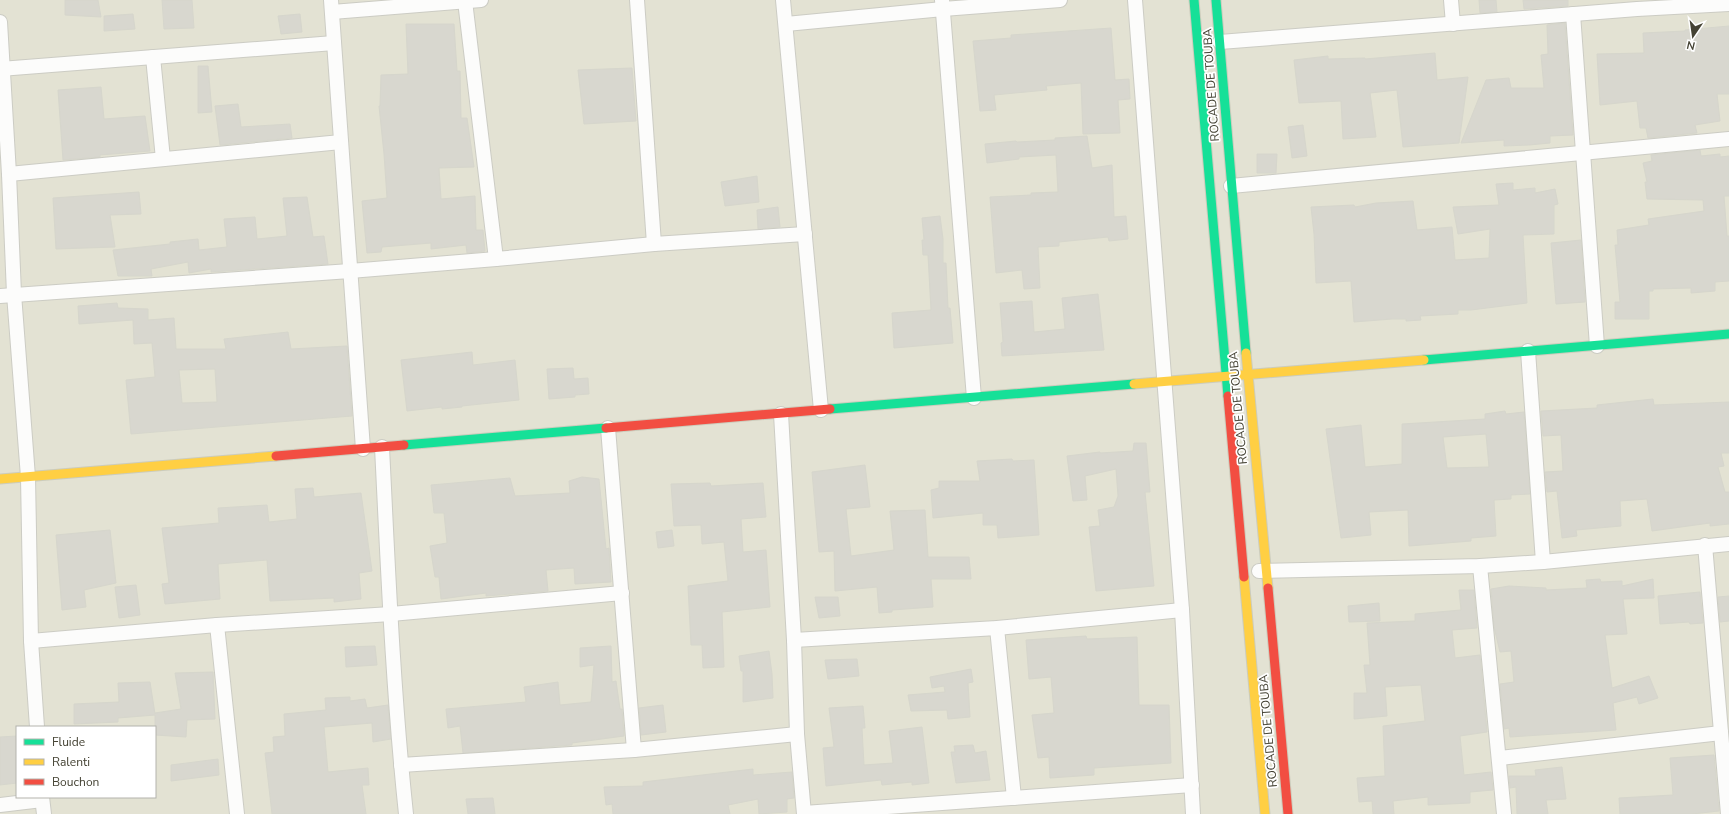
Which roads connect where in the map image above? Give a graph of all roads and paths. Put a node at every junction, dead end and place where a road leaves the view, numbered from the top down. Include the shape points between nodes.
1 (481, 0) edge
2 (637, 0) edge
3 (783, 0) edge
4 (1060, 0) edge
5 (1135, 0) edge
6 (1194, 0) edge
7 (1216, 0) edge
8 (1451, 0) edge
9 (465, 1) junction
10 (943, 4) edge
11 (1729, 4) edge
12 (1637, 5) edge
13 (332, 6) edge
14 (1573, 14) junction
15 (0, 22) edge
16 (786, 24) junction
17 (1453, 24) junction
18 (1220, 42) junction
19 (334, 43) junction
20 (152, 57) junction
21 (2, 68) edge
22 (1729, 139) edge
23 (341, 142) junction
24 (1583, 153) junction
25 (163, 159) junction
26 (10, 174) junction
27 (1231, 186) junction
28 (805, 234) junction
29 (654, 244) junction
30 (496, 259) junction
31 (350, 271) junction
32 (14, 294) junction
33 (0, 296) edge
34 (1729, 334) edge
35 (1597, 346) junction
36 (1528, 351) junction
37 (1247, 375) junction
38 (1227, 376) junction
39 (1165, 382) junction
40 (974, 398) junction
41 (821, 410) junction
42 (781, 414) junction
43 (608, 428) junction
44 (382, 447) junction
45 (363, 448) junction
46 (28, 477) junction
47 (0, 479) edge
48 (1729, 544) edge
49 (1705, 545) junction
50 (1543, 562) junction
51 (1480, 566) junction
52 (1265, 570) junction
53 (1243, 571) junction
54 (622, 593) junction
55 (1182, 610) junction
56 (391, 614) junction
57 (217, 625) junction
58 (997, 628) junction
59 (794, 640) junction
60 (31, 641) junction
61 (37, 726) edge
62 (1721, 733) junction
63 (797, 734) junction
64 (634, 750) junction
65 (1500, 758) junction
66 (401, 765) junction
67 (1192, 785) junction
68 (1014, 798) junction
69 (43, 804) edge
70 (0, 805) edge
71 (804, 813) edge
72 (237, 814) edge
73 (406, 814) edge
74 (1193, 814) edge
75 (1265, 814) edge
76 (1288, 814) edge
77 (1504, 814) edge
78 (1728, 814) edge

1 - 9 street
2 - 29 street
3 - 16 street
4 - 10 street
5 - 39 street
6 - 38 street, ROCADE DE TOUBA
7 - 18 street, ROCADE DE TOUBA
8 - 17 street
9 - 13 street
9 - 30 street
10 - 16 street
10 - 40 street
11 - 12 street
12 - 14 street
13 - 19 street
14 - 17 street
14 - 24 street
15 - 21 street
16 - 28 street
17 - 18 street
18 - 27 street, ROCADE DE TOUBA
19 - 20 street
19 - 23 street
20 - 21 street
20 - 25 street
21 - 26 street
22 - 24 street
23 - 25 street
23 - 31 street
24 - 27 street
24 - 35 street
25 - 26 street
26 - 32 street
27 - 37 street, ROCADE DE TOUBA
28 - 29 street
28 - 41 street
29 - 30 street
30 - 31 street
31 - 32 street
31 - 45 street
32 - 33 street
32 - 46 street
34 - 35 street
35 - 36 street
36 - 37 street
36 - 50 street
37 - 38 street
37 - 52 street, ROCADE DE TOUBA
38 - 39 street
38 - 53 street, ROCADE DE TOUBA
39 - 40 street
39 - 55 street
40 - 41 street
41 - 42 street
42 - 43 street
42 - 59 street
43 - 44 street
43 - 54 street
44 - 45 street
44 - 56 street
45 - 46 street
46 - 47 street
46 - 60 street
48 - 49 street
49 - 50 street
49 - 62 street
50 - 51 street
51 - 52 street
51 - 65 street
52 - 53 street
52 - 76 street, ROCADE DE TOUBA
53 - 75 street, ROCADE DE TOUBA
54 - 56 street
54 - 64 street
55 - 58 street
55 - 67 street
56 - 57 street
56 - 66 street
57 - 60 street
57 - 72 street
58 - 59 street
58 - 68 street
59 - 63 street
60 - 61 street
62 - 65 street
62 - 78 street
63 - 64 street
63 - 71 street
64 - 66 street
65 - 77 street
66 - 73 street
67 - 68 street
67 - 74 street
68 - 71 street
69 - 70 street

